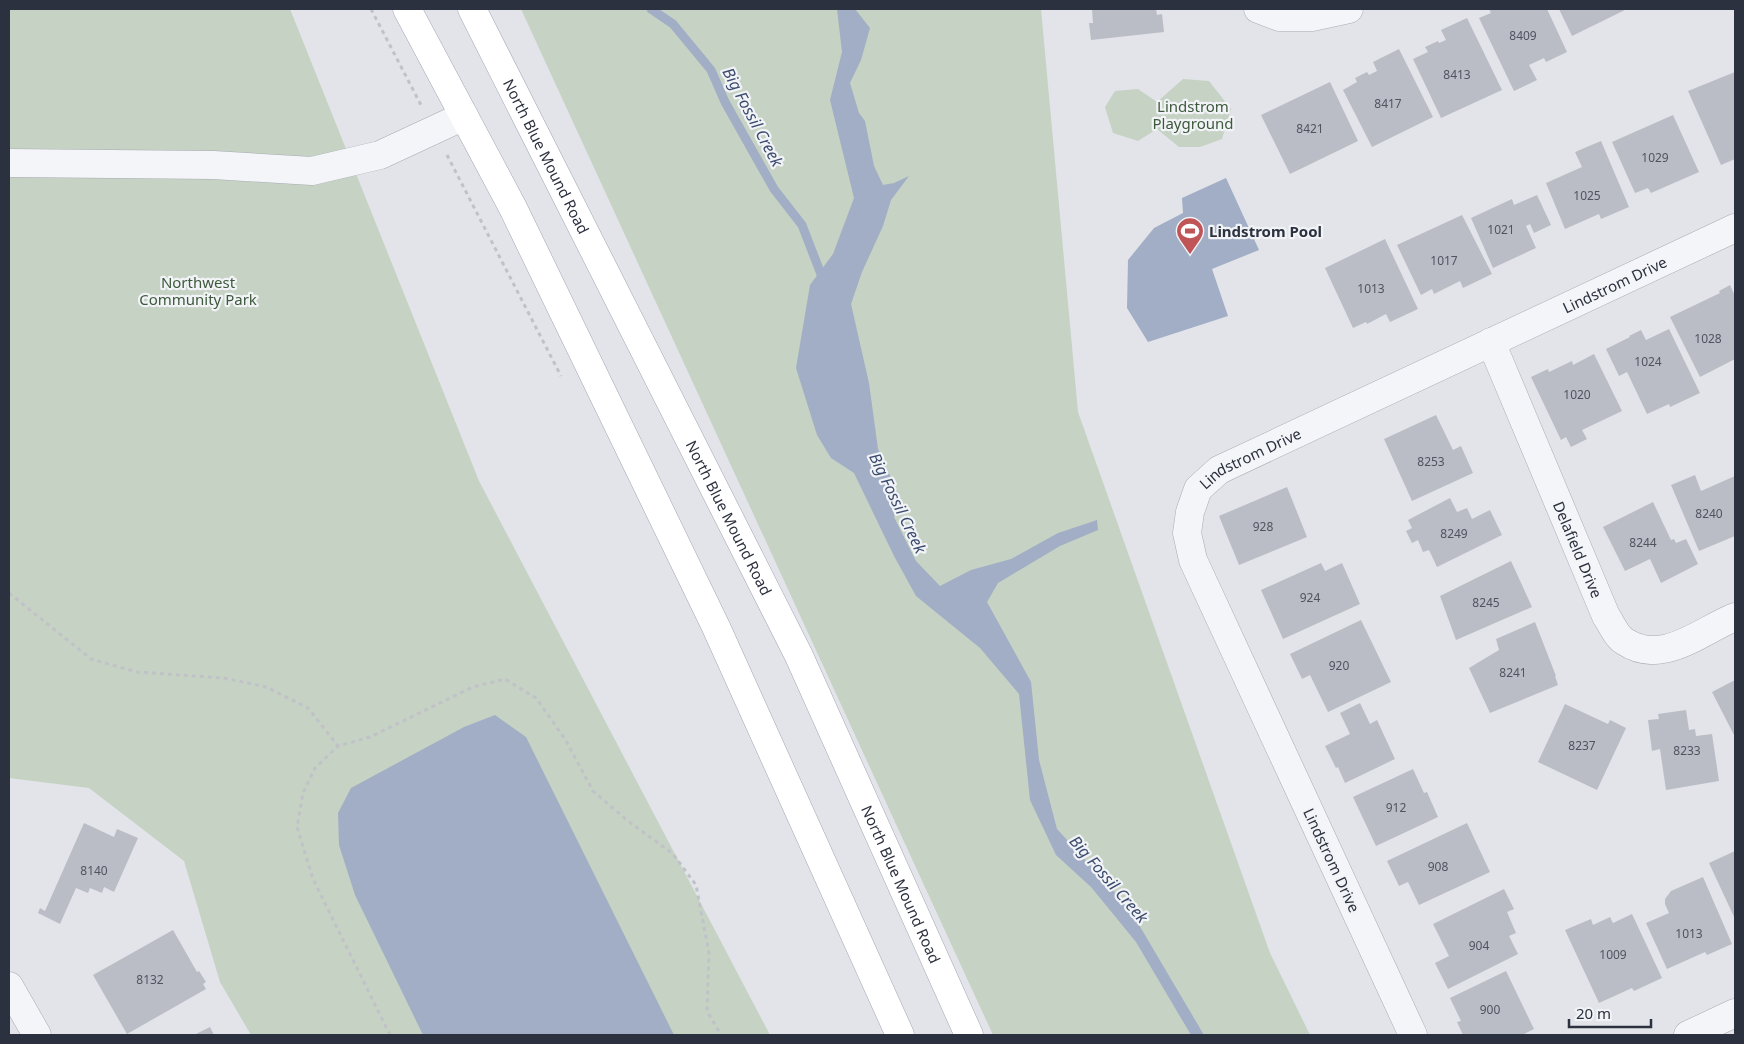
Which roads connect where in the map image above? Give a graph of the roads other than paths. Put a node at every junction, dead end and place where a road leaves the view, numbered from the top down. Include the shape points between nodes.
1 (407, 9) edge
2 (472, 9) edge
3 (1258, 9) edge
4 (1349, 9) edge
5 (464, 116) junction
6 (9, 163) edge
7 (1735, 228) edge
8 (1491, 342) junction
9 (1735, 617) edge
10 (9, 986) edge
11 (1735, 1013) edge
12 (37, 1035) edge
13 (900, 1035) edge
14 (969, 1035) edge
15 (1413, 1035) edge
16 (1688, 1035) edge

1 - 5 main road
2 - 14 main road, North Blue Mound Road via 799,656
3 - 4 street via 1279,17 1312,17
5 - 6 street via 380,155 312,171 213,165
5 - 13 main road via 513,208 716,627
7 - 8 street, Lindstrom Drive
8 - 9 street, Delafield Drive via 1606,616 1622,641 1645,651 1670,649
8 - 15 street, Lindstrom Drive via 1219,470 1198,489 1187,533 1194,560
10 - 12 street
11 - 16 street

